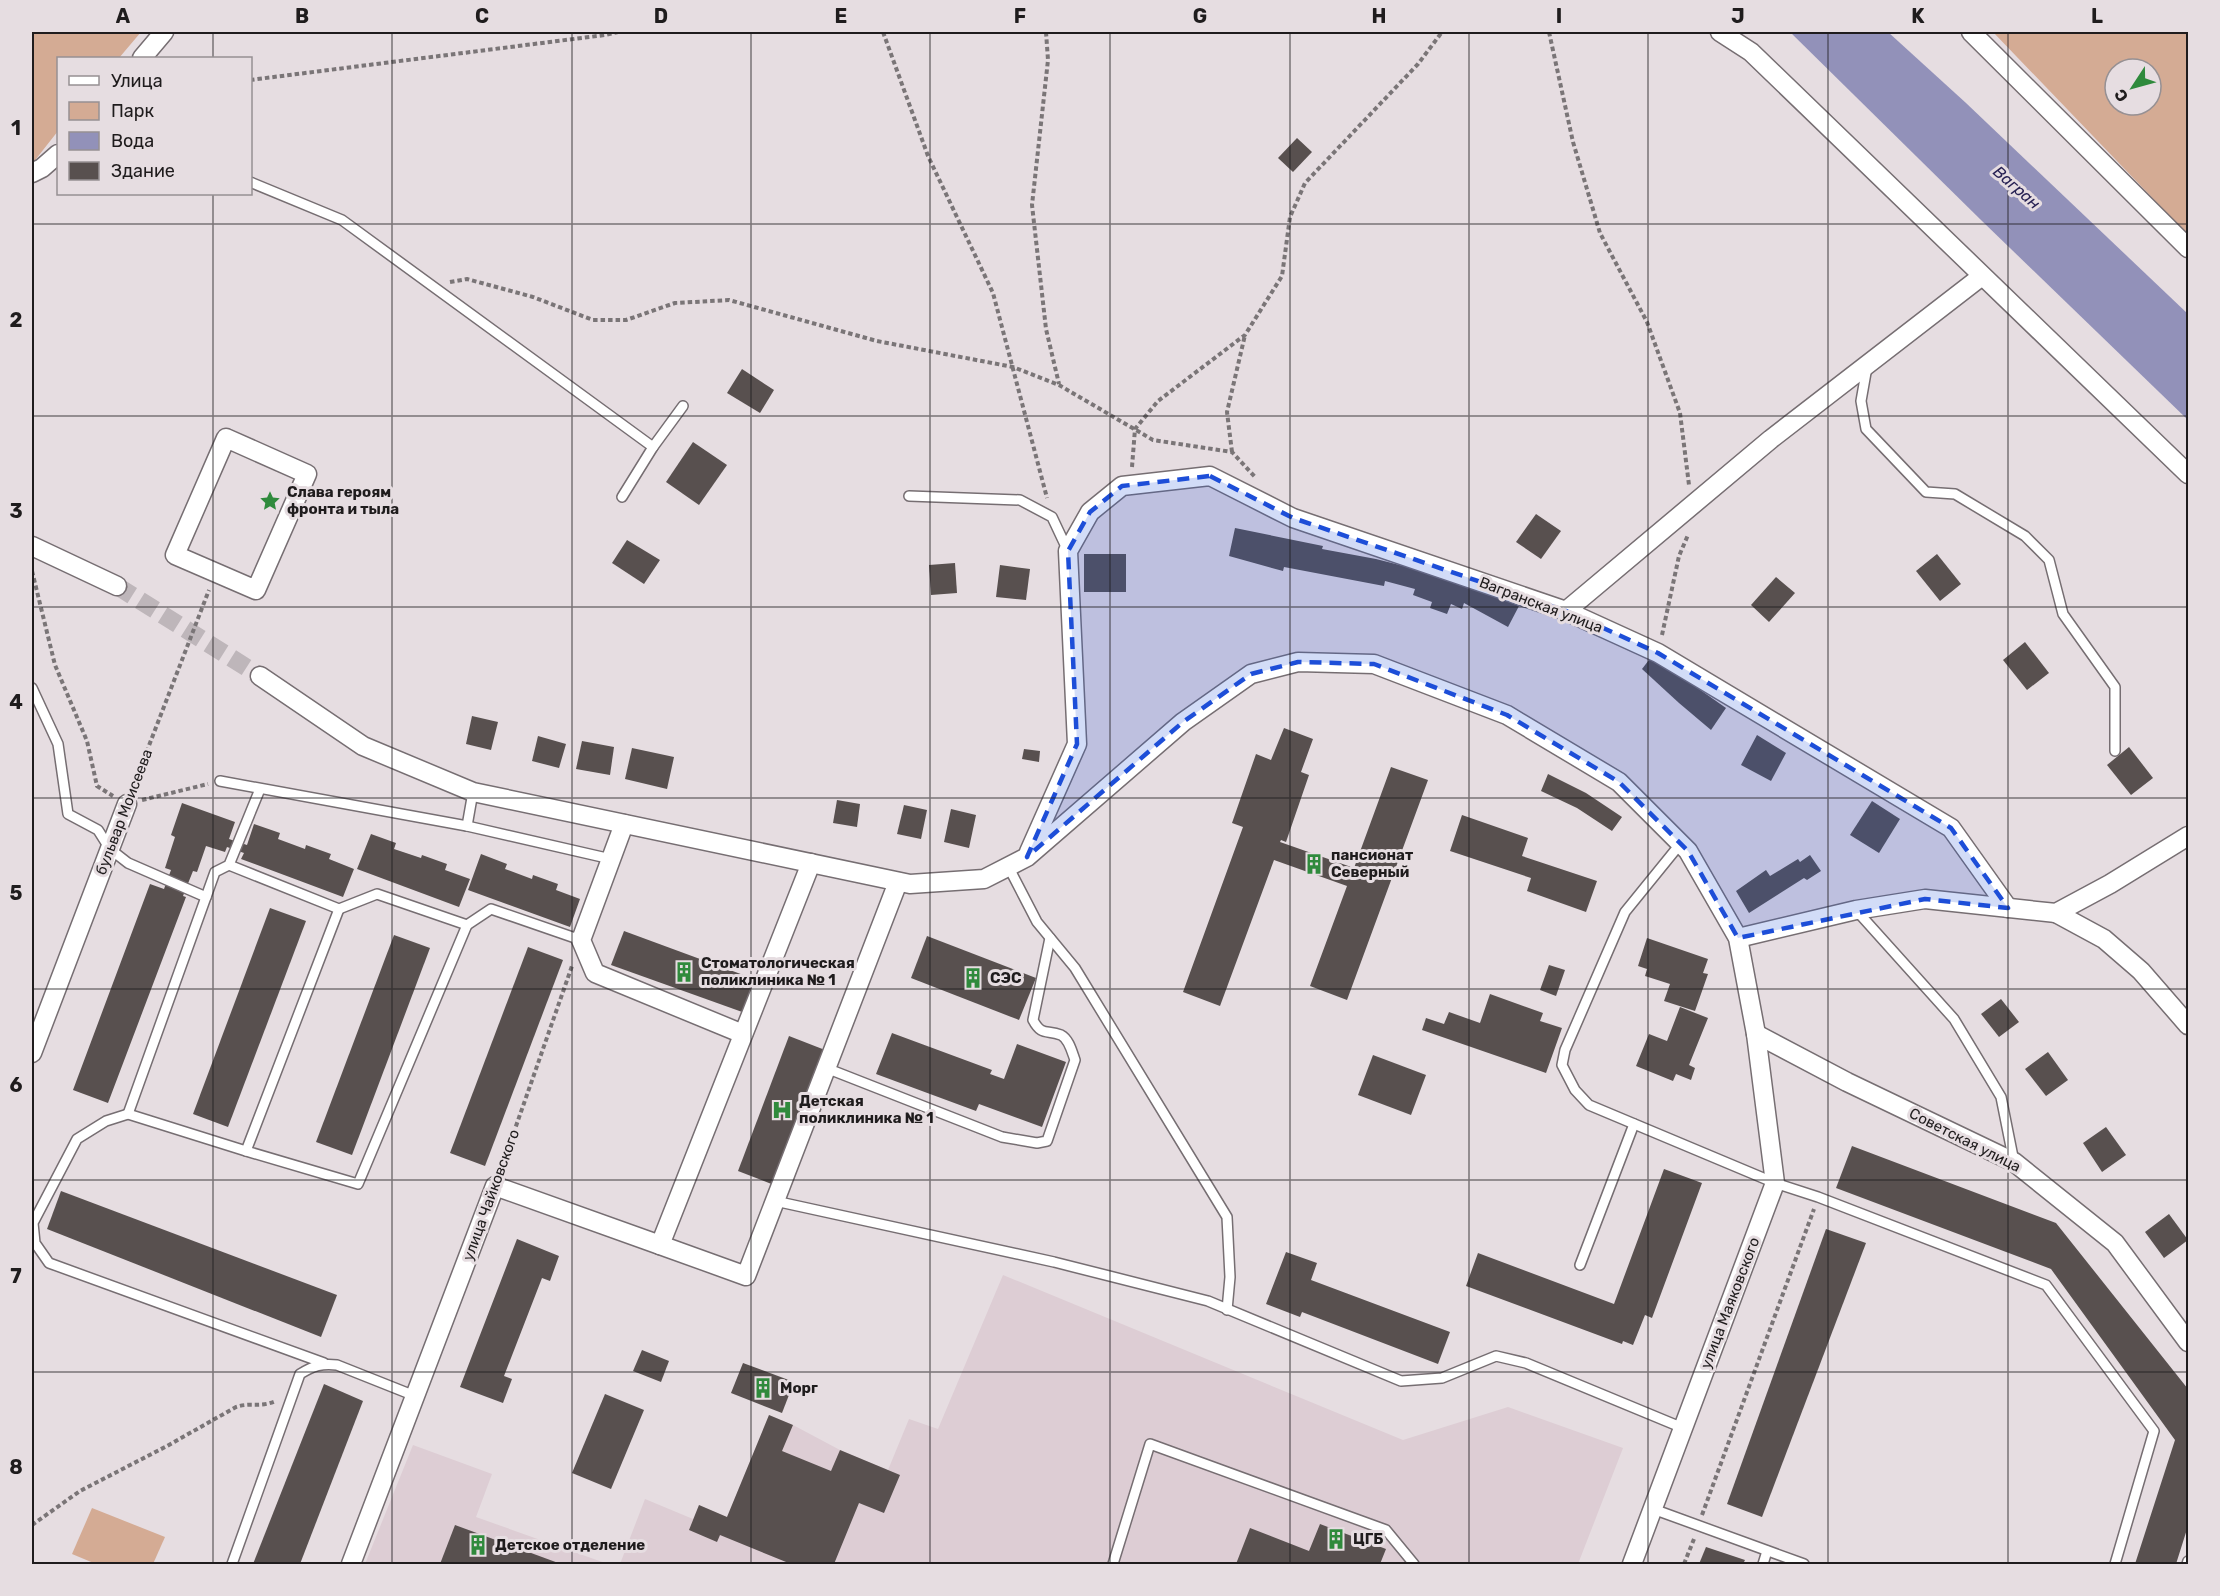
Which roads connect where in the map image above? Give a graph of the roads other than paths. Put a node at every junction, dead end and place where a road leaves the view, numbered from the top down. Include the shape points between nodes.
1 (164, 32) edge
2 (1720, 32) edge
3 (1971, 32) edge
4 (143, 57) edge
5 (57, 155) edge
6 (32, 173) edge
7 (252, 183) edge
8 (2188, 248) edge
9 (1982, 276) junction
10 (1868, 364) junction
11 (683, 406) dead end
12 (653, 447) junction
13 (2188, 474) edge
14 (909, 496) dead end
15 (622, 497) dead end
16 (32, 546) edge
17 (1068, 551) junction
18 (216, 572) joint
19 (117, 586) tunnel mouth
20 (1566, 611) junction
21 (260, 675) tunnel mouth
22 (32, 688) edge
23 (2115, 751) dead end
24 (220, 781) road end
25 (260, 789) junction
26 (473, 792) junction
27 (126, 804) road end
28 (624, 824) junction
29 (467, 826) junction
30 (2188, 836) edge
31 (1681, 843) junction
32 (110, 849) junction
33 (1027, 857) junction
34 (611, 859) junction
35 (811, 863) junction
36 (229, 865) junction
37 (1008, 866) junction
38 (898, 882) junction
39 (206, 897) junction
40 (2008, 908) junction
41 (339, 909) junction
42 (1856, 910) junction
43 (2056, 913) junction
44 (467, 925) junction
45 (1050, 938) junction
46 (1738, 938) junction
47 (581, 940) junction
48 (2188, 1025) edge
49 (743, 1034) junction
50 (1756, 1034) junction
51 (32, 1053) edge
52 (826, 1068) junction
53 (128, 1114) junction
54 (1634, 1124) junction
55 (246, 1151) junction
56 (2014, 1162) junction
57 (1775, 1183) junction
58 (775, 1201) junction
59 (660, 1245) junction
60 (1580, 1264) dead end
61 (1227, 1310) junction
62 (2188, 1342) edge
63 (324, 1363) junction
64 (415, 1396) junction
65 (1683, 1428) junction
66 (1653, 1509) junction
67 (1767, 1551) junction
68 (232, 1564) edge
69 (351, 1564) edge
70 (1113, 1564) edge
71 (1414, 1564) edge
72 (1632, 1564) edge
73 (1763, 1564) edge
74 (1804, 1564) edge
75 (2115, 1564) edge

1 - 4 street
2 - 9 street via 1751,52
3 - 8 street
5 - 6 street
7 - 12 lane via 342,220
9 - 10 street
9 - 13 street
10 - 20 street via 1771,439
10 - 23 lane via 1861,401 1866,429 1926,492 1955,494 2025,536 2049,560 2063,614 2115,687
11 - 12 lane
12 - 15 lane
14 - 17 lane via 1020,500 1052,517
16 - 19 street
17 - 20 street, Вагранская улица via 1090,512 1122,486 1210,476 1293,518
17 - 33 street via 1077,744
18 - 18 street via 175,555 226,438 307,474 256,590
20 - 40 street, Вагранская улица via 1658,653 1951,828
21 - 26 street, улица Маяковского via 363,746
22 - 32 lane via 58,744 68,814 98,830
24 - 25 lane
25 - 29 lane
25 - 36 lane
26 - 28 street, улица Маяковского
26 - 29 lane
27 - 32 street, бульвар Моисеева
28 - 34 street
28 - 35 street, улица Маяковского
29 - 34 lane
30 - 43 street
31 - 33 street, улица Маяковского via 1619,782 1507,715 1374,664 1298,662 1251,674 1183,722
31 - 46 street, улица Маяковского
31 - 54 lane via 1625,912 1562,1065 1589,1106
32 - 39 lane via 128,863
32 - 51 street, бульвар Моисеева
33 - 37 street, улица Маяковского
34 - 47 street
35 - 38 street, улица Маяковского
35 - 49 street
36 - 39 lane via 215,872
36 - 41 lane
37 - 38 street, улица Маяковского via 984,879 910,885
37 - 45 lane via 1037,922
38 - 52 street
39 - 53 lane
40 - 42 street via 1925,899
40 - 43 street
41 - 44 lane via 377,894
41 - 55 lane
42 - 46 street
42 - 56 lane via 1954,1019 2001,1097
43 - 48 street via 2104,939 2141,971
44 - 47 lane via 491,909
44 - 55 lane via 358,1184
45 - 52 lane via 1033,1020 1045,1034 1061,1035 1076,1060 1047,1141 1002,1137
45 - 61 lane via 1075,968 1227,1217
46 - 50 street, улица Маяковского
47 - 49 street via 595,973
49 - 59 street
50 - 56 street, Советская улица
50 - 57 street, улица Маяковского
52 - 58 street
53 - 55 lane
53 - 63 lane via 106,1121 77,1139 33,1224 35,1243 49,1263
54 - 57 lane
54 - 60 lane
56 - 62 street, Советская улица via 2115,1243
57 - 65 street, улица Маяковского
57 - 75 lane via 2046,1285 2154,1431
58 - 59 street via 746,1276
58 - 61 lane via 1054,1262 1208,1301
59 - 64 street, улица Чайковского via 495,1186
61 - 65 lane via 1401,1381 1442,1378 1496,1356 1526,1364
63 - 64 lane
63 - 68 lane via 300,1374
64 - 69 street, улица Чайковского
65 - 66 street, улица Маяковского
66 - 67 lane
66 - 72 street, улица Маяковского
67 - 73 lane
67 - 74 lane
70 - 71 lane via 1150,1444 1386,1530

